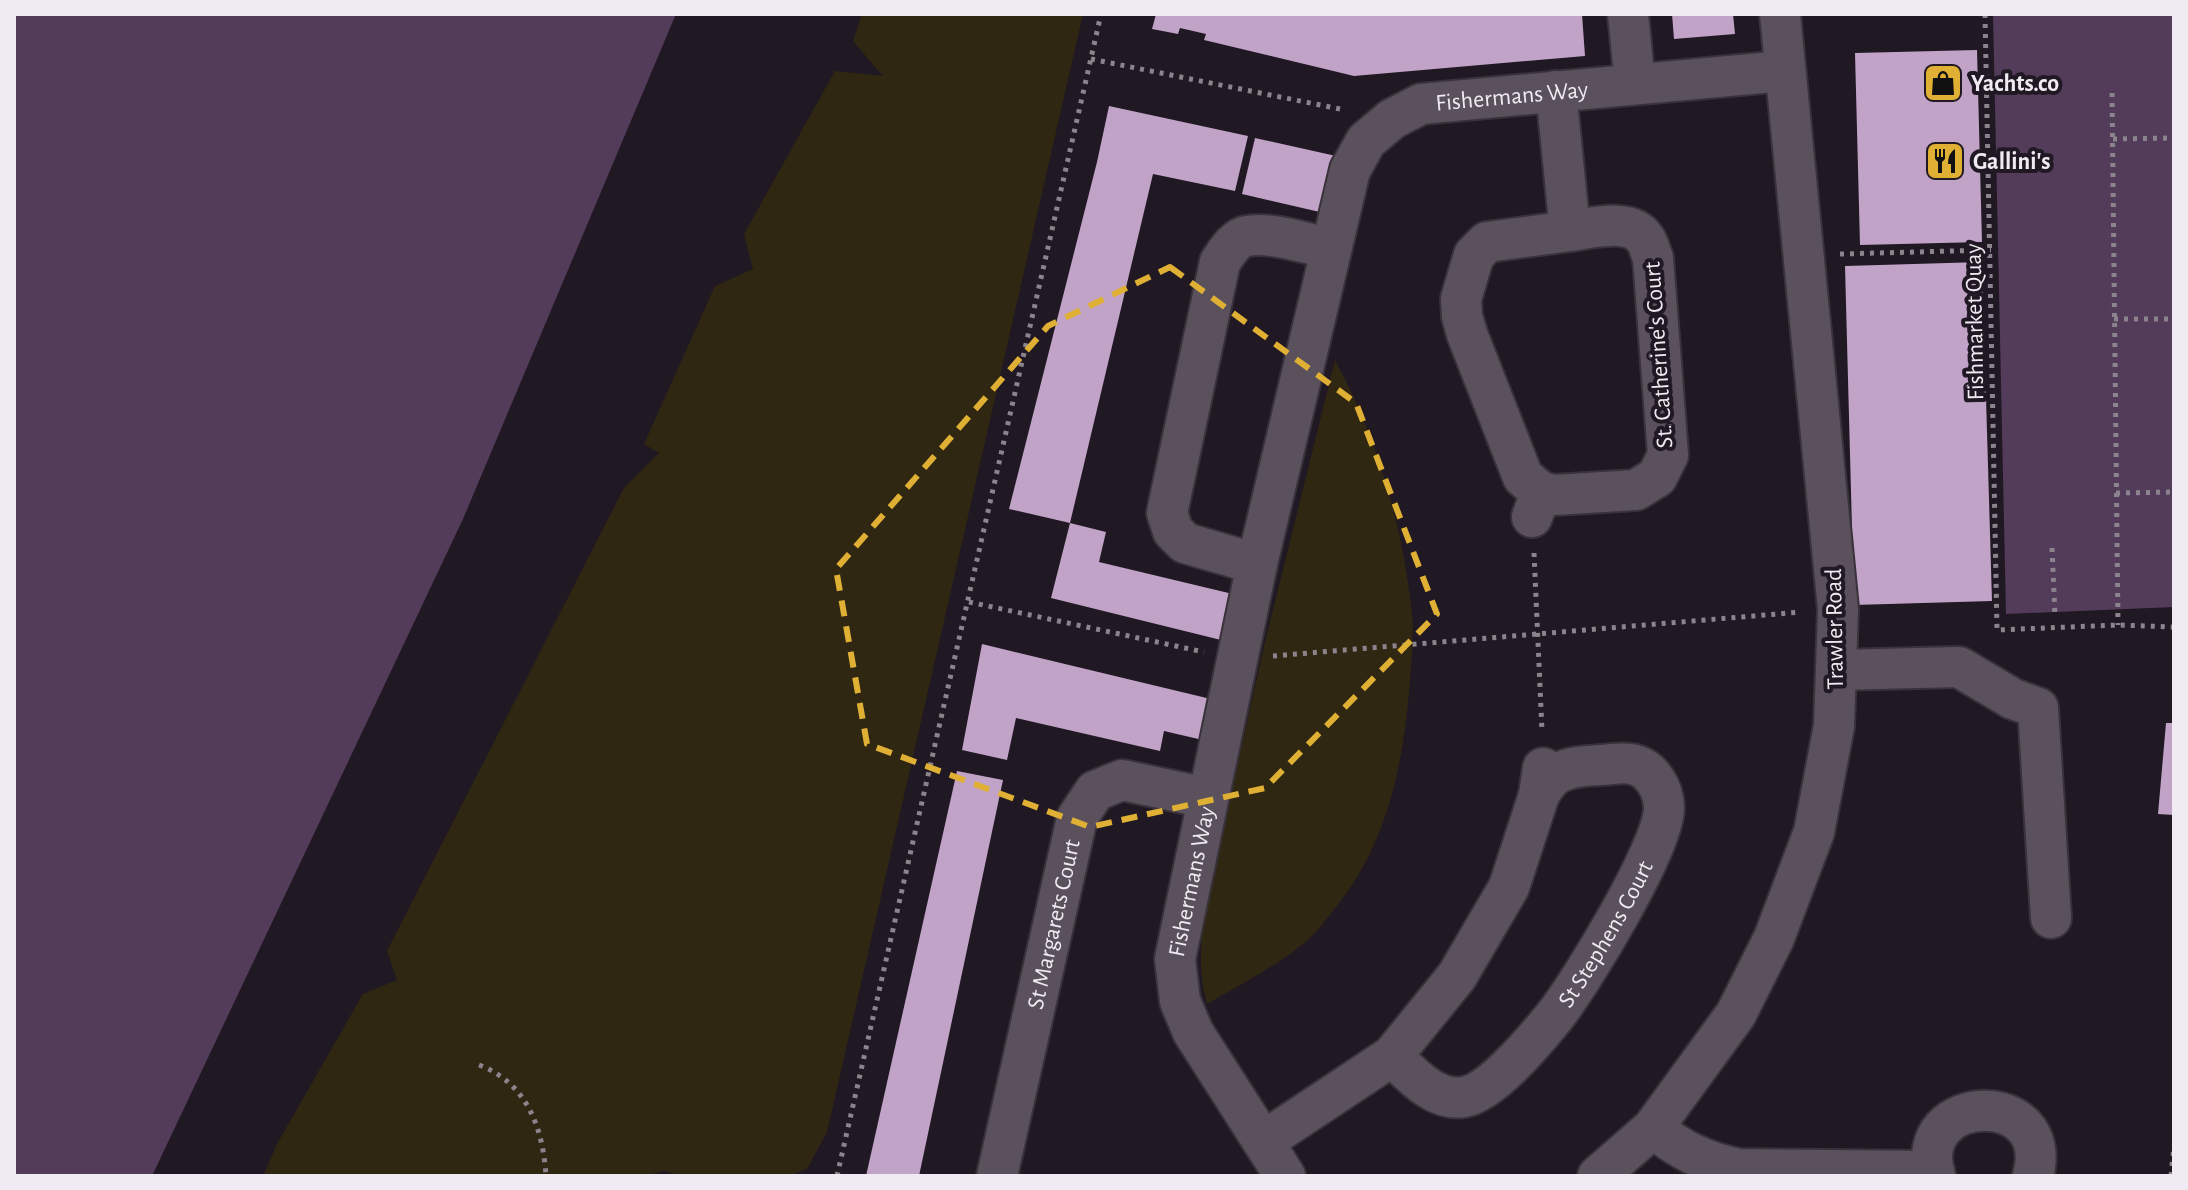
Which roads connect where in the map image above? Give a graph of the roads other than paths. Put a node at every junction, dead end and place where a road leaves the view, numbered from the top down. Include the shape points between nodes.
1 (1628, 14) edge
2 (1780, 14) edge
3 (1784, 71) junction
4 (1635, 84) junction
5 (1556, 91) junction
6 (1570, 231) junction
7 (1331, 249) junction
8 (1257, 564) junction
9 (1836, 670) junction
10 (1207, 798) junction
11 (2051, 918) dead end
12 (1392, 1056) junction
13 (1653, 1128) junction
14 (1264, 1141) junction
15 (1934, 1174) edge
16 (997, 1176) edge
17 (1285, 1176) edge
18 (1598, 1176) edge
19 (2033, 1176) edge

1 - 4 street
2 - 3 street, Trawler Road
3 - 4 street, Fishermans Way
3 - 9 street, Trawler Road via 1838,609
4 - 5 street, Fishermans Way
5 - 6 street
5 - 7 street, Fishermans Way via 1421,104 1392,119 1366,141 1350,170
6 - 6 street, St. Catherine's Court via 1487,242 1474,255 1461,299 1467,334 1536,504 1554,495 1636,490 1657,477 1668,455 1653,258 1644,236 1614,225
7 - 8 street, Fishermans Way
7 - 8 street via 1245,236 1220,262 1167,513 1173,531 1185,543
8 - 10 street, Fishermans Way
9 - 11 street via 1959,667 2038,708
9 - 13 street, Trawler Road via 1834,726 1814,832 1774,938 1736,1014
10 - 14 street, Fishermans Way via 1175,959 1180,1001 1193,1032
10 - 16 street, St Margarets Court via 1122,780 1095,791 1077,818
12 - 12 street, St Stephens Court via 1457,976 1509,887 1541,780 1572,767 1632,763 1647,771 1663,794 1662,830 1592,959 1554,1016 1503,1072 1465,1097 1450,1097 1419,1082
12 - 14 street
13 - 15 street via 1692,1156 1739,1169
13 - 18 street, Trawler Road
14 - 17 street, Fishermans Way
15 - 19 street via 1934,1147 1946,1125 1967,1112 1991,1109 2014,1118 2030,1137 2036,1161

